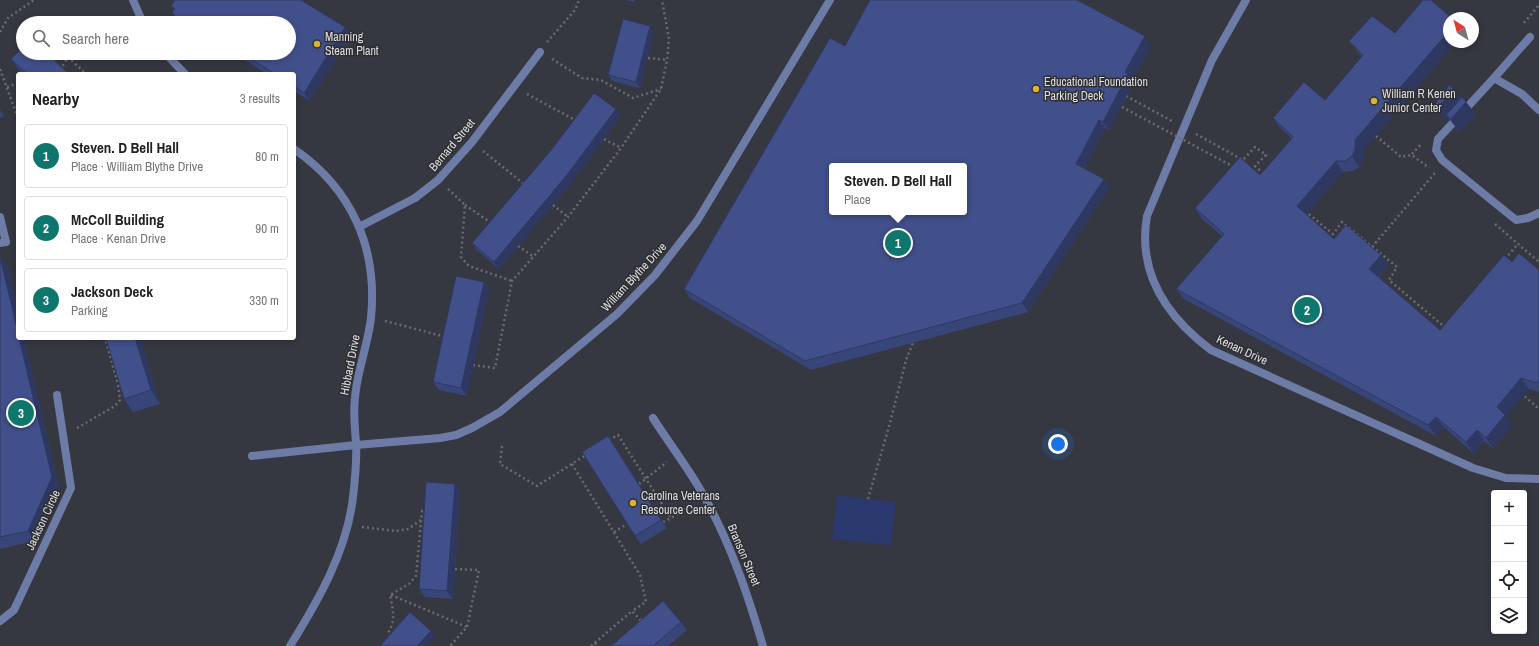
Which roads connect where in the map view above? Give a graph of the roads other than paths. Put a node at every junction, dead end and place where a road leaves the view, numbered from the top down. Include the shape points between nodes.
1 (133, 0) edge
2 (830, 0) edge
3 (1246, 0) edge
4 (140, 16) edge
5 (1530, 37) dead end
6 (540, 52) road end
7 (172, 60) edge
8 (183, 72) edge
9 (1494, 78) junction
10 (1539, 110) edge
11 (296, 150) edge
12 (1539, 212) edge
13 (0, 217) edge
14 (359, 227) junction
15 (0, 243) edge
16 (57, 395) dead end
17 (654, 418) dead end
18 (356, 445) junction
19 (252, 456) dead end
20 (1539, 479) edge
21 (0, 621) edge
22 (290, 646) edge
23 (763, 646) edge

1 - 4 street
2 - 18 street, William Blythe Drive via 697,221 664,264 617,314 500,412 472,428 440,438
3 - 20 street, Kenan Drive via 1212,60 1147,216 1144,234 1147,263 1168,307 1190,333 1211,350 1473,468 1506,478
5 - 9 street
6 - 14 street, Bernard Street via 472,142 438,180 415,198
7 - 8 street
9 - 10 street via 1522,94
9 - 12 street via 1438,139 1436,150 1442,160 1516,220 1528,218
11 - 14 street, Hibbard Drive via 330,179 342,194
13 - 15 street via 6,242
14 - 18 street, Hibbard Drive via 365,240 373,291 371,319 355,396
16 - 21 street, Jackson Circle via 71,488 14,610
17 - 23 street, Branson Street via 705,497 748,594
18 - 19 street, William Blythe Drive
18 - 22 street, Hibbard Drive via 353,498 349,525 342,547 310,615

